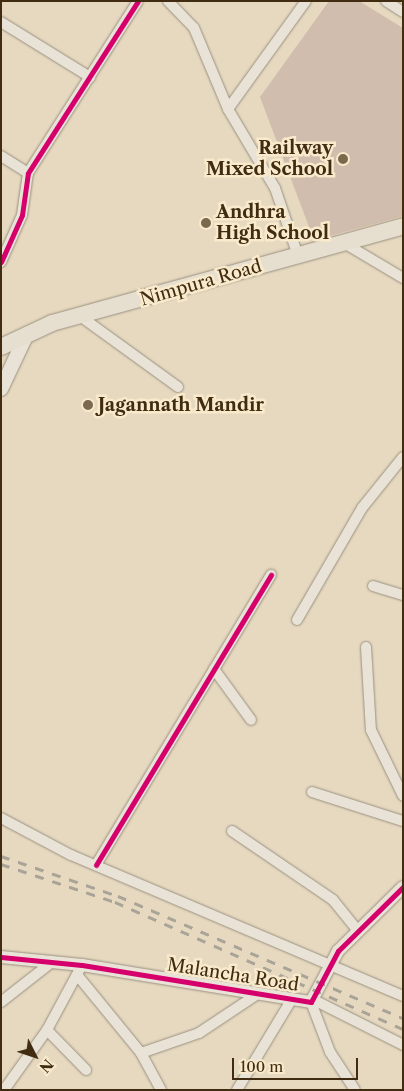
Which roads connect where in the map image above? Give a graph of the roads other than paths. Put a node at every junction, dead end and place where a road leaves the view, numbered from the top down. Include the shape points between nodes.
1 (138, 1) edge
2 (168, 1) edge
3 (306, 1) edge
4 (386, 1) edge
5 (403, 12) edge
6 (1, 22) edge
7 (90, 77) junction
8 (228, 110) junction
9 (1, 156) edge
10 (28, 173) junction
11 (403, 226) edge
12 (344, 243) junction
13 (298, 256) junction
14 (1, 262) edge
15 (403, 278) edge
16 (80, 316) junction
17 (27, 334) junction
18 (1, 347) edge
19 (178, 387) dead end
20 (1, 389) edge
21 (403, 457) edge
22 (271, 575) dead end
23 (373, 586) dead end
24 (403, 595) edge
25 (296, 620) dead end
26 (366, 647) dead end
27 (214, 669) junction
28 (250, 720) dead end
29 (312, 792) dead end
30 (403, 796) edge
31 (1, 818) edge
32 (403, 821) edge
33 (232, 831) dead end
34 (96, 865) junction
35 (403, 887) edge
36 (358, 931) junction
37 (1, 956) edge
38 (52, 962) junction
39 (329, 965) junction
40 (80, 970) junction
41 (259, 994) junction
42 (403, 996) edge
43 (292, 999) junction
44 (313, 1001) junction
45 (1, 1002) edge
46 (47, 1030) junction
47 (403, 1046) edge
48 (141, 1053) junction
49 (86, 1070) dead end
50 (4, 1090) edge
51 (161, 1090) edge
52 (237, 1090) edge
53 (355, 1090) edge

1 - 7 street
2 - 8 street via 194,28
3 - 8 street
4 - 5 street
6 - 7 street
7 - 10 street
8 - 13 street via 275,188
9 - 10 street
10 - 14 street via 22,215
11 - 12 main road, Nimpura Road
12 - 13 main road, Nimpura Road
12 - 15 street
13 - 16 main road, Nimpura Road
16 - 17 main road, Nimpura Road
16 - 19 street
17 - 18 main road, Nimpura Road
17 - 20 main road
21 - 25 street via 362,508
22 - 27 street
23 - 24 street
26 - 30 street via 371,730
27 - 28 street
27 - 34 street
29 - 32 street
31 - 34 street
33 - 36 street via 334,900
34 - 39 street
35 - 36 street, Malancha Road
36 - 39 street, Malancha Road
37 - 38 street, Malancha Road
38 - 40 street, Malancha Road
38 - 45 street
39 - 42 street
39 - 44 street, Malancha Road
40 - 41 street, Malancha Road
40 - 46 street
40 - 48 street
41 - 43 street, Malancha Road
41 - 48 street via 198,1033
43 - 44 street, Malancha Road
43 - 52 street
44 - 47 street
44 - 53 street via 330,1052
46 - 49 street
46 - 50 street
48 - 51 street

